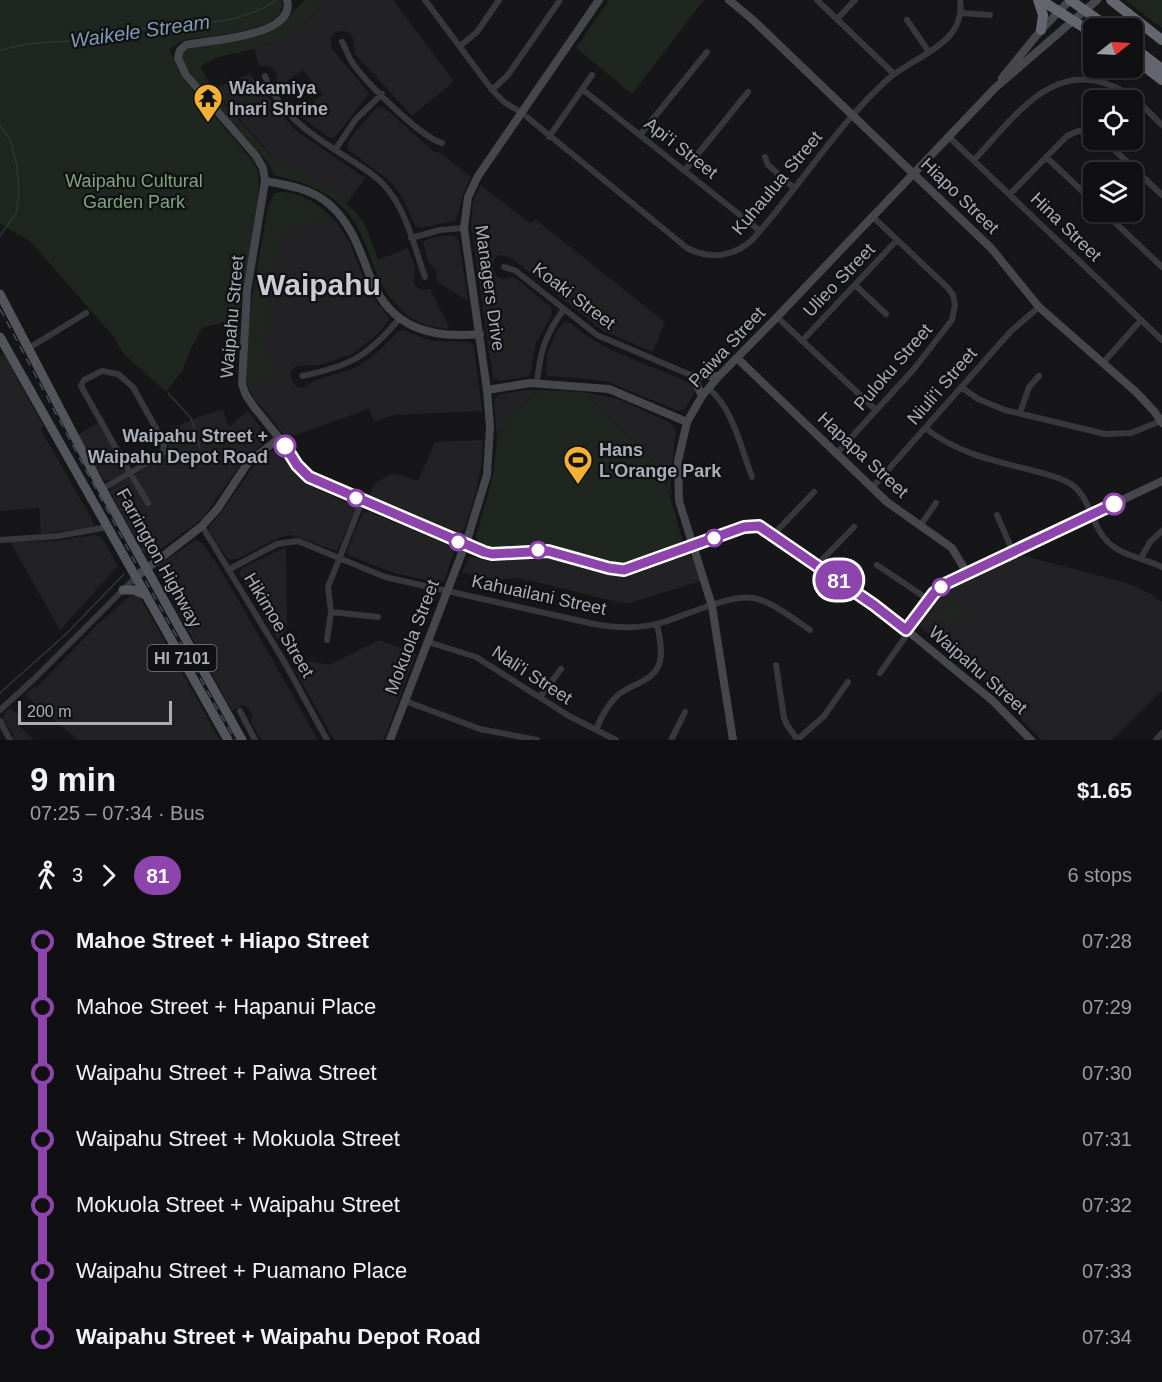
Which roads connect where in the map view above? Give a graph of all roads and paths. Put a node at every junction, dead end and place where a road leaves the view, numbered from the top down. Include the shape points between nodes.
1 (287, 0) edge
2 (425, 0) edge
3 (499, 0) edge
4 (560, 0) edge
5 (599, 0) edge
6 (729, 0) edge
7 (817, 0) edge
8 (855, 0) edge
9 (960, 0) edge
10 (1040, 0) edge
11 (1071, 0) edge
12 (1097, 0) edge
13 (1114, 2) edge
14 (1059, 11) junction
15 (961, 13) junction
16 (990, 15) dead end
17 (1096, 18) edge
18 (837, 19) junction
19 (907, 20) dead end
20 (1073, 21) junction
21 (1083, 27) edge
22 (1041, 30) junction
23 (1162, 40) edge
24 (342, 42) dead end
25 (460, 46) junction
26 (707, 52) dead end
27 (929, 52) junction
28 (1143, 54) edge
29 (1143, 65) edge
30 (1162, 69) edge
31 (894, 74) junction
32 (592, 75) dead end
33 (265, 76) dead end
34 (1162, 80) edge
35 (995, 88) junction
36 (582, 89) junction
37 (492, 90) junction
38 (748, 92) dead end
39 (382, 94) junction
40 (524, 115) junction
41 (853, 116) junction
42 (1162, 125) edge
43 (1083, 131) edge
44 (640, 135) junction
45 (549, 137) junction
46 (949, 137) junction
47 (442, 143) dead end
48 (335, 150) junction
49 (1115, 150) edge
50 (765, 157) dead end
51 (1046, 157) junction
52 (974, 160) junction
53 (685, 171) junction
54 (910, 171) junction
55 (265, 181) junction
56 (794, 188) junction
57 (1083, 192) edge
58 (1010, 194) junction
59 (1162, 195) edge
60 (873, 217) junction
61 (1115, 222) edge
62 (465, 228) junction
63 (760, 231) junction
64 (411, 238) junction
65 (897, 240) junction
66 (504, 267) dead end
67 (1162, 267) edge
68 (425, 277) dead end
69 (855, 285) junction
70 (0, 294) edge
71 (1039, 307) junction
72 (564, 309) junction
73 (86, 313) dead end
74 (886, 314) dead end
75 (777, 317) junction
76 (400, 318) junction
77 (1141, 320) junction
78 (480, 334) junction
79 (0, 337) edge
80 (1162, 340) edge
81 (802, 341) junction
82 (29, 348) junction
83 (737, 358) junction
84 (1103, 363) junction
85 (302, 376) dead end
86 (693, 376) junction
87 (719, 376) junction
88 (1039, 376) dead end
89 (537, 383) junction
90 (961, 387) junction
91 (708, 388) junction
92 (487, 390) junction
93 (702, 396) junction
94 (876, 410) junction
95 (1020, 413) junction
96 (687, 422) junction
97 (1162, 422) edge
98 (925, 428) junction
99 (279, 438) junction
100 (836, 454) junction
101 (130, 472) junction
102 (752, 477) dead end
103 (1162, 481) edge
104 (872, 488) junction
105 (102, 489) junction
106 (814, 492) dead end
107 (362, 501) junction
108 (148, 503) dead end
109 (936, 503) dead end
110 (1092, 514) junction
111 (997, 515) dead end
112 (202, 526) junction
113 (920, 526) junction
114 (108, 527) junction
115 (854, 527) dead end
116 (1162, 531) edge
117 (773, 536) junction
118 (0, 540) edge
119 (465, 545) junction
120 (693, 546) junction
121 (1013, 552) junction
122 (340, 557) junction
123 (1141, 558) junction
124 (817, 565) junction
125 (877, 565) dead end
126 (146, 567) junction
127 (1162, 567) edge
128 (228, 570) junction
129 (967, 573) junction
130 (136, 577) junction
131 (123, 590) junction
132 (447, 591) junction
133 (146, 595) junction
134 (929, 600) junction
135 (712, 606) junction
136 (331, 612) junction
137 (378, 617) dead end
138 (657, 624) junction
139 (810, 630) dead end
140 (906, 630) junction
141 (327, 640) dead end
142 (428, 642) junction
143 (776, 665) dead end
144 (561, 669) dead end
145 (880, 673) dead end
146 (848, 682) dead end
147 (540, 697) junction
148 (405, 701) junction
149 (0, 710) edge
150 (240, 711) dead end
151 (685, 712) dead end
152 (0, 721) edge
153 (596, 730) junction
154 (1162, 733) edge
155 (10, 740) edge
156 (228, 740) edge
157 (242, 740) edge
158 (255, 740) edge
159 (327, 740) edge
160 (390, 740) edge
161 (537, 740) edge
162 (616, 740) edge
163 (671, 740) edge
164 (733, 740) edge
165 (797, 740) edge
166 (1031, 740) edge
167 (1156, 740) edge

1 - 55 street via 284,16 261,31 186,45 179,54 186,75 260,162
2 - 25 street, Kuhaulua Street
3 - 25 street via 477,32
4 - 37 street via 508,75
5 - 40 street, Managers Drive
6 - 41 street, Hiapo Street
7 - 18 street
8 - 18 street
9 - 15 street
10 - 14 highway
10 - 22 highway via 1044,15
11 - 14 street, Paiwa Street
11 - 17 highway
11 - 20 highway via 1069,12
12 - 20 street, Paiwa Street
13 - 23 highway
14 - 20 highway
14 - 22 street, Paiwa Street
15 - 16 street
15 - 27 street, Kuhaulua Street via 951,35
18 - 31 street
19 - 27 street
20 - 21 highway
20 - 35 street, Paiwa Street
22 - 35 street, Paiwa Street
24 - 39 street via 351,60
25 - 37 street, Kuhaulua Street
26 - 44 street
27 - 31 street, Kuhaulua Street
28 - 30 highway
29 - 34 highway
31 - 41 street, Kuhaulua Street
32 - 36 street
33 - 48 street via 270,89 295,121
35 - 46 street, Paiwa Street
36 - 44 street, Apiʻi Street
36 - 45 street
37 - 40 street, Kuhaulua Street
38 - 53 street
39 - 47 street via 425,135
39 - 48 street via 356,119
40 - 45 street, Kuhaulua Street
40 - 62 street, Managers Drive via 472,187
41 - 54 street, Hiapo Street
41 - 56 street, Kuhaulua Street
42 - 52 street via 1136,100 1112,86 1094,80 1068,80 1050,86 1034,98
43 - 51 street via 1072,133
44 - 53 street, Apiʻi Street
45 - 63 street, Kuhaulua Street via 693,251 711,255 731,253
46 - 52 street, Hina Street
46 - 54 street, Paiwa Street
48 - 64 street via 387,188 398,203
49 - 59 street
50 - 56 street via 768,165
51 - 57 street
51 - 58 street
52 - 58 street, Hina Street
53 - 63 street, Apiʻi Street
54 - 60 street, Paiwa Street
54 - 71 street, Hiapo Street via 999,256
55 - 76 street via 309,192 338,212 356,238 377,291
55 - 99 street, Waipahu Street via 248,291 242,384 254,407
56 - 63 street, Kuhaulua Street
58 - 77 street, Hina Street
60 - 65 street, Puloku Street
60 - 75 street, Paiwa Street
61 - 67 street
62 - 64 street
62 - 78 street, Managers Drive
64 - 68 street
65 - 69 street, Ulieo Street
65 - 94 street, Puloku Street via 948,288 955,310 933,346
66 - 72 street, Koaki Street via 516,271
69 - 74 street
69 - 81 street, Ulieo Street
70 - 82 main road, Farrington Highway / HI 7101
71 - 84 street, Hiapo Street
71 - 90 street, Niuli'i Street via 1011,331
72 - 86 street, Koaki Street via 606,340
72 - 89 street via 543,343
73 - 82 street
75 - 81 street
75 - 83 street, Paiwa Street
76 - 78 street via 435,334
76 - 85 street via 376,346 359,357 336,368
77 - 80 street, Hina Street
77 - 84 street
78 - 92 street, Managers Drive
79 - 114 main road, Farrington Highway / HI 7101
81 - 94 street
82 - 105 main road, Farrington Highway / HI 7101
83 - 87 street, Paiwa Street
83 - 100 street, Hapapa Street
84 - 97 street, Hiapo Street via 1147,402
86 - 87 street
86 - 93 street
87 - 91 street, Paiwa Street
88 - 95 street via 1029,387
89 - 92 street
89 - 96 street via 609,389
90 - 95 street via 990,405
90 - 98 street, Niuli'i Street
91 - 93 street, Paiwa Street
91 - 102 street via 726,410
92 - 119 street, Managers Drive via 487,475
93 - 96 street, Paiwa Street
94 - 100 street, Puloku Street
95 - 97 street via 1105,434 1131,433
96 - 120 street, Paiwa Street via 677,487 680,510
98 - 104 street, Niuli'i Street
98 - 110 street via 970,454 1070,483
99 - 107 street, Waipahu Street via 309,477
99 - 112 street via 247,464
100 - 104 street, Hapapa Street
101 - 101 street via 81,386 84,380 102,371 118,374 134,387 164,443 163,453
101 - 105 street
101 - 108 street
103 - 110 street
104 - 113 street, Hapapa Street
105 - 126 main road, Farrington Highway / HI 7101
106 - 117 street
107 - 119 street, Waipahu Street
107 - 122 street
109 - 113 street
110 - 121 street
110 - 123 street via 1107,542
111 - 121 street
112 - 126 street
112 - 128 street, Hikimoe Street
113 - 129 street, Hapapa Street via 952,548
114 - 118 street
114 - 130 main road, Farrington Highway / HI 7101
115 - 124 street
116 - 123 street
117 - 120 street, Waipahu Street via 759,526 748,526
117 - 124 street, Waipahu Street
119 - 120 street, Waipahu Street via 492,554 548,551 621,571
119 - 132 street, Mokuola Street
120 - 135 street, Paiwa Street
121 - 129 street
122 - 128 street, Kahuailani Street via 291,540
122 - 132 street, Kahuailani Street via 385,577
122 - 136 street via 328,587
123 - 127 street
124 - 140 street, Waipahu Street
125 - 134 street
126 - 130 street
126 - 157 main road, Farrington Highway / HI 7101
128 - 159 street, Hikimoe Street
129 - 134 street via 941,587
130 - 131 street
130 - 133 main road, Farrington Highway / HI 7101
131 - 133 main road
131 - 149 street
132 - 138 street, Kahuailani Street via 594,624
132 - 142 street, Mokuola Street
133 - 156 main road, Farrington Highway / HI 7101
134 - 140 street
135 - 138 street, Kahuailani Street
135 - 139 street, Kahuailani Street via 742,597 758,599
135 - 164 street, Paiwa Street
136 - 137 street
136 - 141 street
138 - 153 street via 661,654 657,670 615,698
140 - 145 street via 906,636
140 - 166 street, Waipahu Street via 993,701
142 - 147 street, Nali'i Street via 476,657
142 - 148 street, Mokuola Street
143 - 165 street via 784,718
144 - 147 street
146 - 165 street via 824,716
147 - 153 street, Nali'i Street
148 - 160 street, Mokuola Street
148 - 161 street via 480,729
150 - 158 street
151 - 163 street
152 - 155 street
153 - 162 street, Nali'i Street
154 - 167 street

